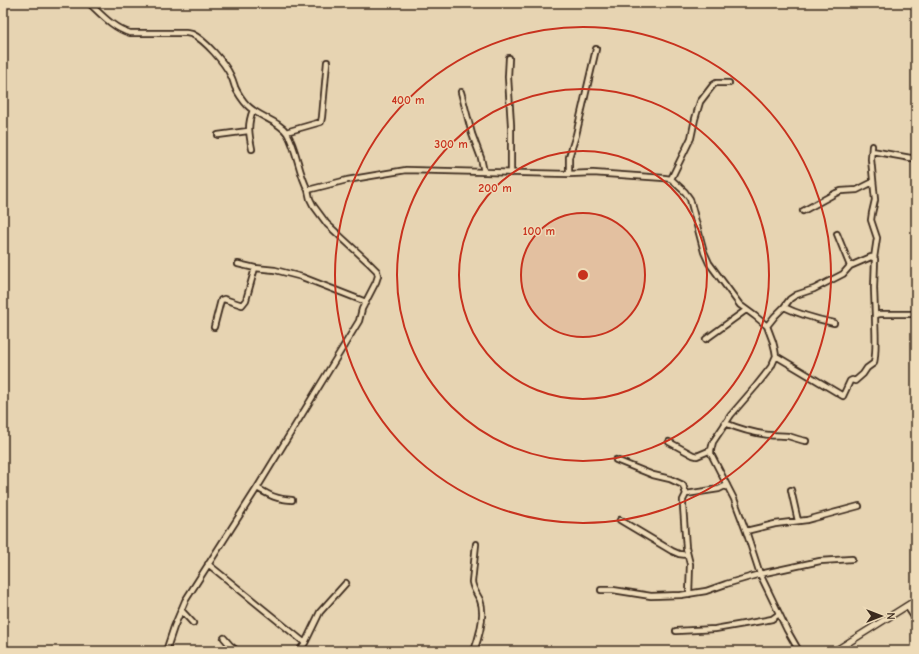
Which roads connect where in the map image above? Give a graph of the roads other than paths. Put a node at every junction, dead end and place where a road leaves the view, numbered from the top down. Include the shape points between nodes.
1 (89, 3) edge
2 (596, 49) dead end
3 (510, 58) dead end
4 (327, 62) dead end
5 (729, 83) dead end
6 (461, 92) dead end
7 (253, 110) junction
8 (248, 131) junction
9 (286, 132) junction
10 (218, 135) dead end
11 (252, 149) dead end
12 (916, 159) edge
13 (484, 172) junction
14 (511, 173) junction
15 (569, 174) junction
16 (671, 179) junction
17 (873, 182) junction
18 (308, 190) junction
19 (803, 211) dead end
20 (837, 234) dead end
21 (874, 258) junction
22 (238, 264) dead end
23 (850, 266) junction
24 (256, 268) junction
25 (366, 302) junction
26 (784, 307) junction
27 (746, 310) junction
28 (916, 314) edge
29 (875, 315) junction
30 (834, 323) dead end
31 (767, 326) junction
32 (214, 327) dead end
33 (706, 339) dead end
34 (776, 356) junction
35 (725, 423) junction
36 (806, 440) dead end
37 (669, 442) dead end
38 (710, 450) junction
39 (616, 460) dead end
40 (727, 485) junction
41 (257, 488) junction
42 (790, 490) dead end
43 (686, 494) junction
44 (292, 500) dead end
45 (859, 506) dead end
46 (620, 520) dead end
47 (798, 521) junction
48 (746, 531) junction
49 (476, 544) dead end
50 (687, 555) junction
51 (852, 559) dead end
52 (208, 564) junction
53 (760, 574) junction
54 (346, 583) dead end
55 (601, 590) dead end
56 (688, 594) junction
57 (916, 600) edge
58 (907, 606) junction
59 (181, 610) junction
60 (779, 614) junction
61 (916, 620) edge
62 (193, 623) dead end
63 (676, 632) dead end
64 (224, 638) dead end
65 (304, 643) junction
66 (166, 651) edge
67 (237, 651) edge
68 (299, 651) edge
69 (474, 651) edge
70 (800, 651) edge
71 (835, 651) edge

1 - 7 street via 116,27 130,33 192,34 211,49 226,67 246,105
2 - 15 street via 569,157
3 - 14 street via 508,77
4 - 9 street via 320,122
5 - 16 street via 716,83 700,102 691,138
6 - 13 street
7 - 8 street
7 - 9 street via 284,128
8 - 10 street
8 - 11 street
9 - 18 street
12 - 17 street via 872,148
13 - 14 street
13 - 18 street via 406,170
14 - 15 street
15 - 16 street via 632,175
16 - 27 street via 690,199 709,263 734,299
17 - 19 street via 857,190 836,193
17 - 21 street via 875,200 871,220 877,238
18 - 25 street via 313,205 327,224 377,271 376,282
20 - 23 street
21 - 23 street
21 - 29 street
22 - 24 street
23 - 26 street via 843,274 796,295
24 - 25 street via 302,277
24 - 32 street via 242,305 220,300
25 - 41 street via 359,321
26 - 30 street via 795,313
26 - 31 street
27 - 31 street
27 - 33 street
28 - 29 street
29 - 34 street via 874,363 855,381 850,381 843,396
31 - 34 street via 774,342
34 - 35 street via 771,367
35 - 36 street via 751,432
35 - 38 street
37 - 38 street via 697,456
38 - 40 street
39 - 43 street via 683,485
40 - 43 street via 719,489
40 - 48 street
41 - 44 street via 273,497
41 - 52 street
42 - 47 street
43 - 50 street via 683,506
45 - 47 street
46 - 50 street via 672,551
47 - 48 street
48 - 53 street
49 - 69 street via 472,586 481,602 482,615
50 - 56 street via 690,564
51 - 53 street via 820,561
52 - 59 street
52 - 65 street
53 - 56 street via 706,592
53 - 60 street
54 - 65 street via 320,612
55 - 56 street via 651,596
57 - 58 street
58 - 61 street
58 - 71 street
59 - 62 street
59 - 66 street
60 - 63 street via 772,619 715,630
60 - 70 street
64 - 67 street
65 - 68 street

